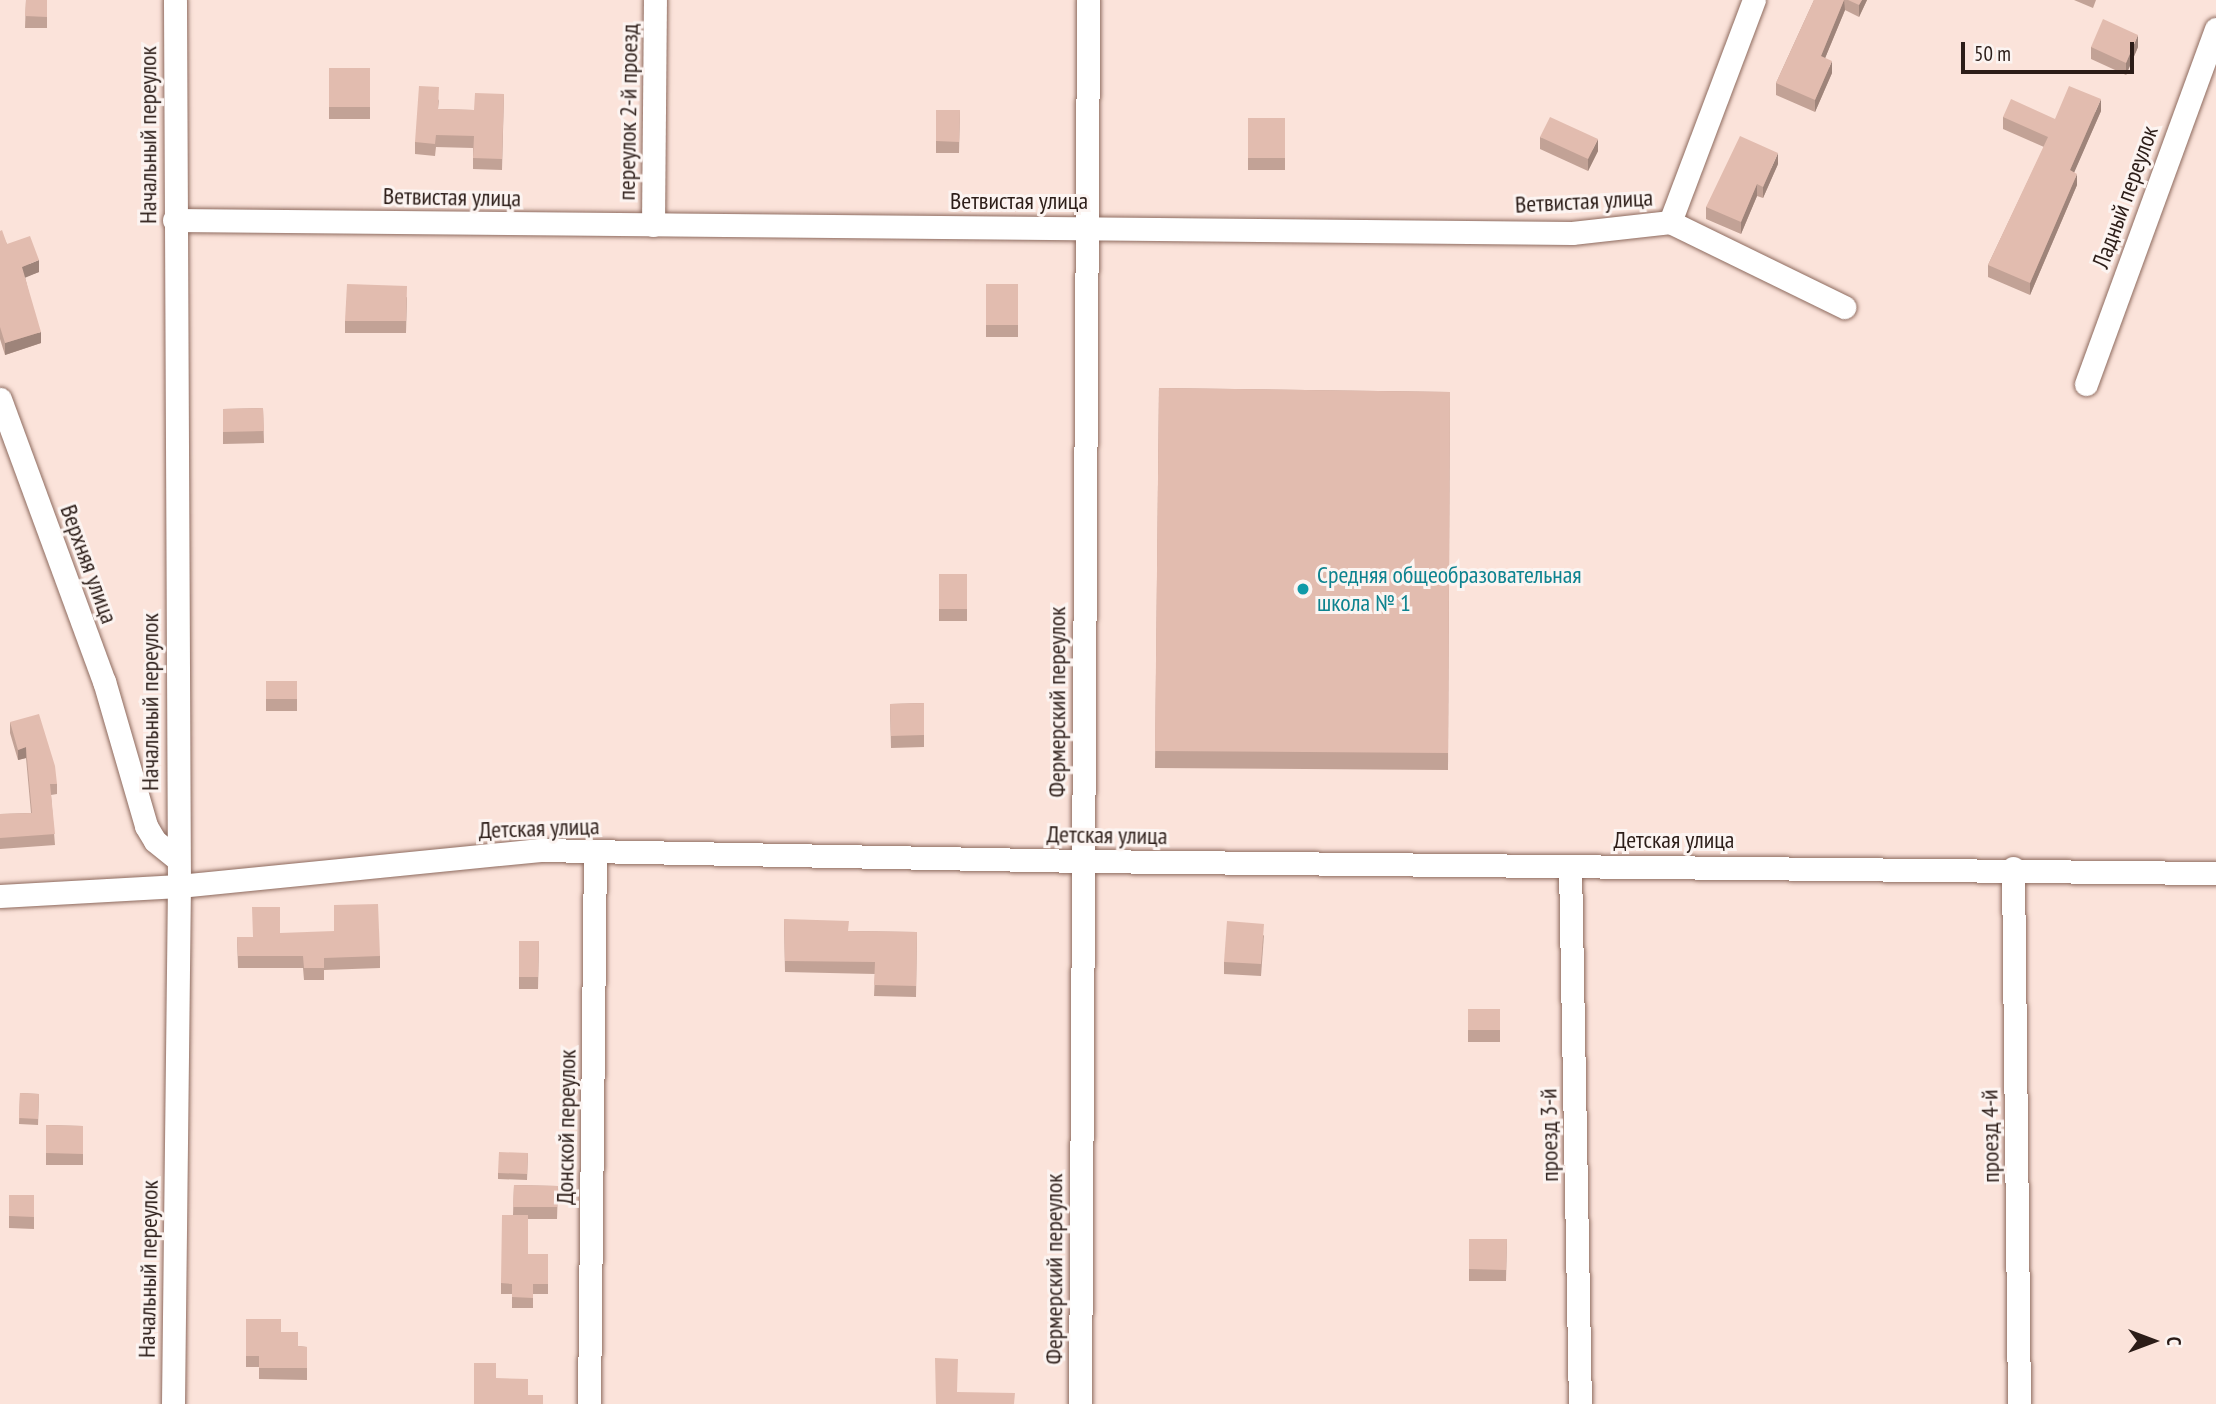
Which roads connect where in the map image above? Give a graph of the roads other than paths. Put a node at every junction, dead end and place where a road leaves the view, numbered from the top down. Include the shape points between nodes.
1 (174, 0) edge
2 (655, 0) edge
3 (1087, 0) edge
4 (1754, 0) edge
5 (2216, 29) edge
6 (174, 220) junction
7 (1670, 222) junction
8 (653, 225) junction
9 (1083, 228) junction
10 (1844, 307) dead end
11 (2086, 384) dead end
12 (0, 398) edge
13 (595, 851) junction
14 (177, 859) junction
15 (1083, 861) junction
16 (1570, 866) junction
17 (2013, 868) junction
18 (2216, 873) edge
19 (179, 886) junction
20 (0, 896) edge
21 (173, 1404) edge
22 (589, 1404) edge
23 (1080, 1404) edge
24 (1580, 1404) edge
25 (2019, 1404) edge

1 - 6 street, Начальный переулок
2 - 8 street, переулок 2-й проезд
3 - 9 street, Фермерский переулок
4 - 7 street
5 - 11 street, Ладный переулок
6 - 8 street, Ветвистая улица
6 - 14 street, Начальный переулок
7 - 9 street, Ветвистая улица via 1572,233
7 - 10 street, Ветвистая улица
8 - 9 street, Ветвистая улица
9 - 15 street, Фермерский переулок
12 - 14 street, Верхняя улица via 104,681 146,826 155,841
13 - 15 street, Детская улица
13 - 19 street, Детская улица via 540,850
13 - 22 street, Донской переулок
14 - 19 street, Начальный переулок
15 - 16 street, Детская улица
15 - 23 street, Фермерский переулок
16 - 17 street, Детская улица
16 - 24 street, проезд 3-й
17 - 18 street, Детская улица
17 - 25 street, проезд 4-й
19 - 20 street, Детская улица
19 - 21 street, Начальный переулок

